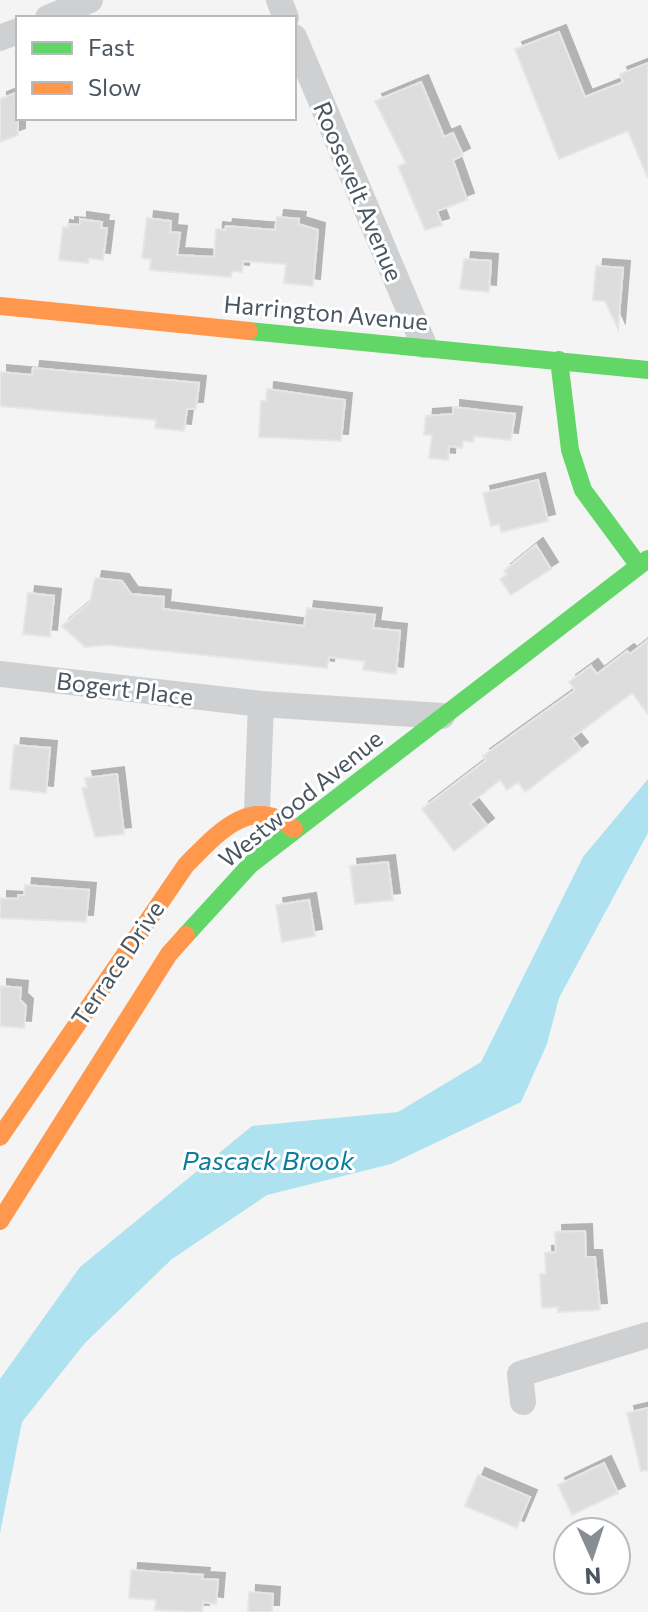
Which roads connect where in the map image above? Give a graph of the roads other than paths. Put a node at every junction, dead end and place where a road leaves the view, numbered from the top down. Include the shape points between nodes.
1 (90, 0) edge
2 (53, 16) edge
3 (296, 42) edge
4 (3, 300) edge
5 (424, 345) junction
6 (559, 360) junction
7 (648, 370) edge
8 (644, 563) edge
9 (0, 674) edge
10 (261, 704) junction
11 (442, 716) junction
12 (257, 811) junction
13 (294, 829) junction
14 (0, 1137) edge
15 (0, 1221) edge
16 (648, 1335) edge
17 (523, 1402) dead end

1 - 2 street
3 - 5 street, Roosevelt Avenue
4 - 5 street, Harrington Avenue
5 - 6 street, Harrington Avenue
6 - 7 street, Harrington Avenue
6 - 8 street via 570,450 583,490
8 - 11 street, Westwood Avenue
9 - 10 street, Bogert Place
10 - 11 street, Bogert Place
10 - 12 street
11 - 13 street, Westwood Avenue
12 - 13 street via 272,811
12 - 14 street, Terrace Drive via 213,839 186,865
13 - 15 street, Westwood Avenue via 251,864 169,954
16 - 17 street via 520,1374

